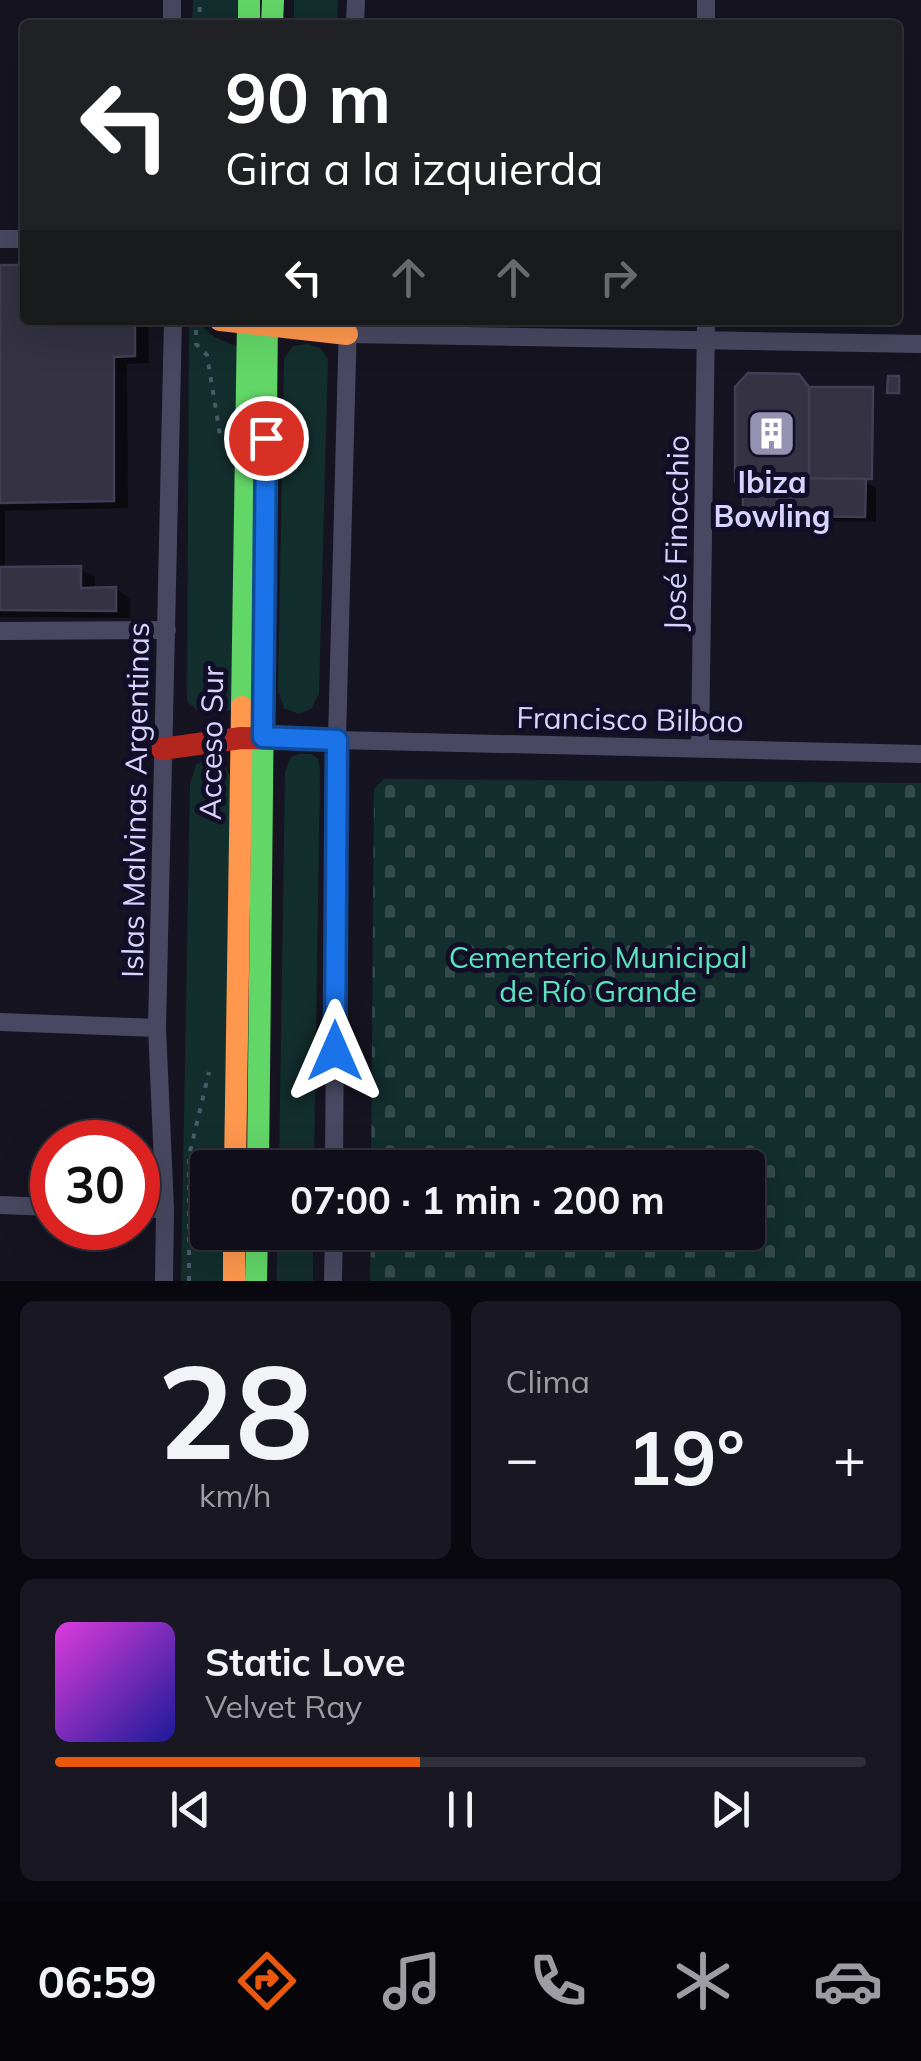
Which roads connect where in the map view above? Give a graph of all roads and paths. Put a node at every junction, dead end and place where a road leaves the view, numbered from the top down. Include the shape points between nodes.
1 (173, 325) edge
2 (255, 325) edge
3 (311, 325) edge
4 (706, 325) edge
5 (348, 327) edge
6 (706, 341) junction
7 (921, 344) edge
8 (167, 630) junction
9 (0, 631) edge
10 (252, 737) junction
11 (337, 740) junction
12 (700, 748) junction
13 (162, 749) junction
14 (921, 754) edge
15 (0, 1022) edge
16 (157, 1028) junction
17 (236, 1150) edge
18 (258, 1150) edge
19 (334, 1150) edge
20 (0, 1205) edge
21 (30, 1206) edge
22 (160, 1209) edge
23 (166, 1209) junction
24 (234, 1250) edge
25 (257, 1250) edge
26 (334, 1250) edge
27 (164, 1281) edge
28 (234, 1281) edge
29 (256, 1281) edge
30 (333, 1281) edge

1 - 8 street, Islas Malvinas Argentinas
2 - 10 main road, Acceso Sur
3 - 5 main road
4 - 6 street, José Finocchio
5 - 6 street
5 - 11 street
6 - 7 street
6 - 12 street, José Finocchio
8 - 9 street
8 - 13 street, Islas Malvinas Argentinas
10 - 11 main road
10 - 13 main road
10 - 17 main road, Acceso Sur
10 - 18 main road, Acceso Sur
11 - 12 street, Francisco Bilbao
11 - 19 street
12 - 14 street, Francisco Bilbao
13 - 16 street, Islas Malvinas Argentinas
15 - 16 street
16 - 23 street, Islas Malvinas Argentinas
20 - 21 street
22 - 23 street
23 - 27 street, Islas Malvinas Argentinas
24 - 28 main road
25 - 29 main road
26 - 30 street

